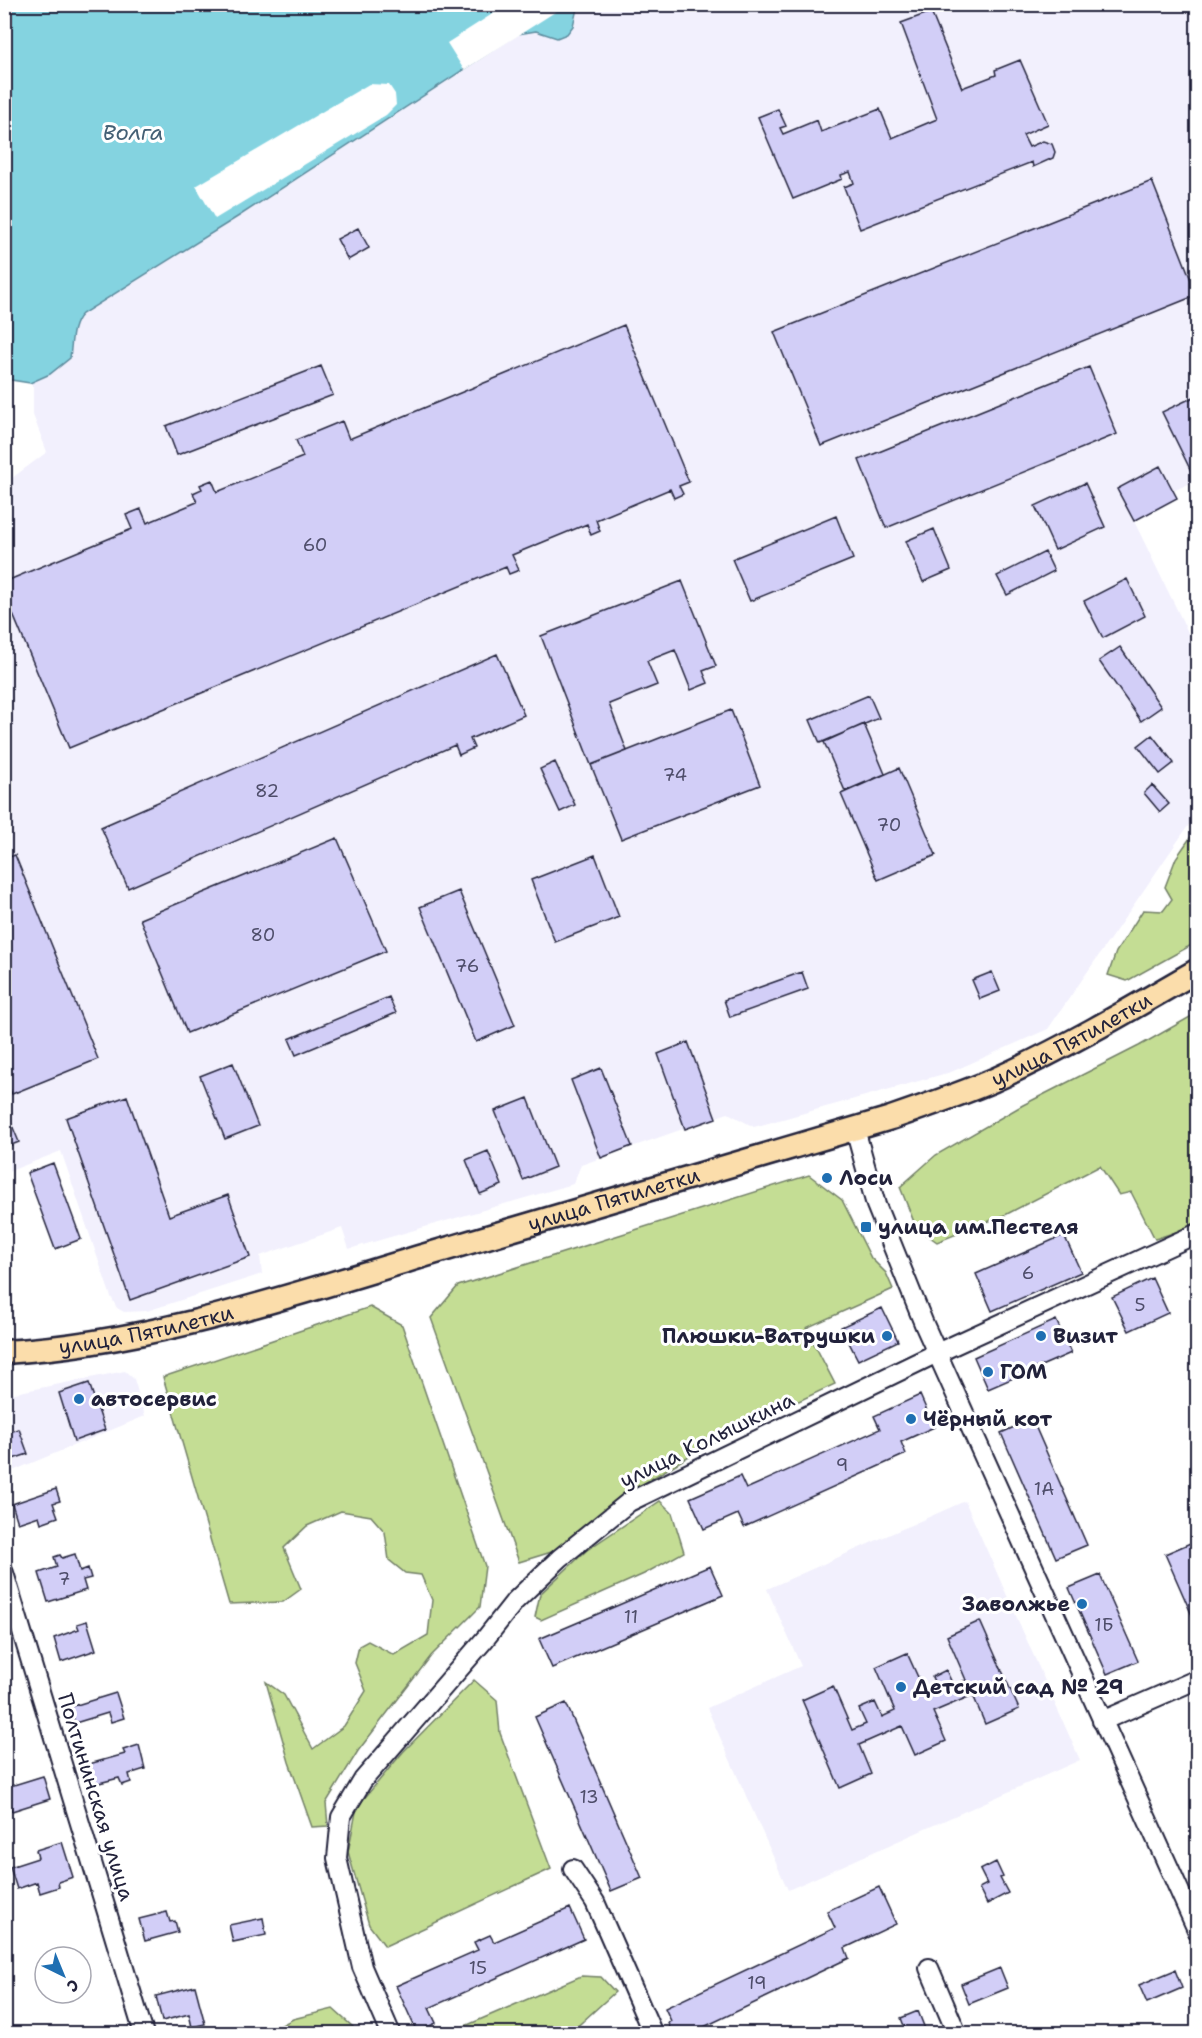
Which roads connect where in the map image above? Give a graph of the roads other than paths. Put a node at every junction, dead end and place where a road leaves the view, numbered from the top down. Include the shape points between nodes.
1 (1197, 970) edge
2 (855, 1129) junction
3 (1197, 1233) edge
4 (4, 1352) edge
5 (937, 1353) junction
6 (4, 1573) edge
7 (1197, 1679) edge
8 (1102, 1721) junction
9 (573, 1869) dead end
10 (1197, 1932) edge
11 (929, 1968) dead end
12 (144, 2034) edge
13 (391, 2034) edge
14 (653, 2034) edge
15 (957, 2034) edge

1 - 2 main road, улица Пятилетки via 1087,1034 1003,1076
2 - 4 main road, улица Пятилетки via 253,1306 135,1334
2 - 5 street via 876,1205
3 - 5 street, улица Колышкина
5 - 8 street
5 - 13 street, улица Колышкина via 629,1502 515,1601 363,1780 341,1817 337,1858 362,1967
6 - 12 street, Полтининская улица
7 - 8 street
8 - 10 street
9 - 14 street via 595,1902
11 - 15 street

